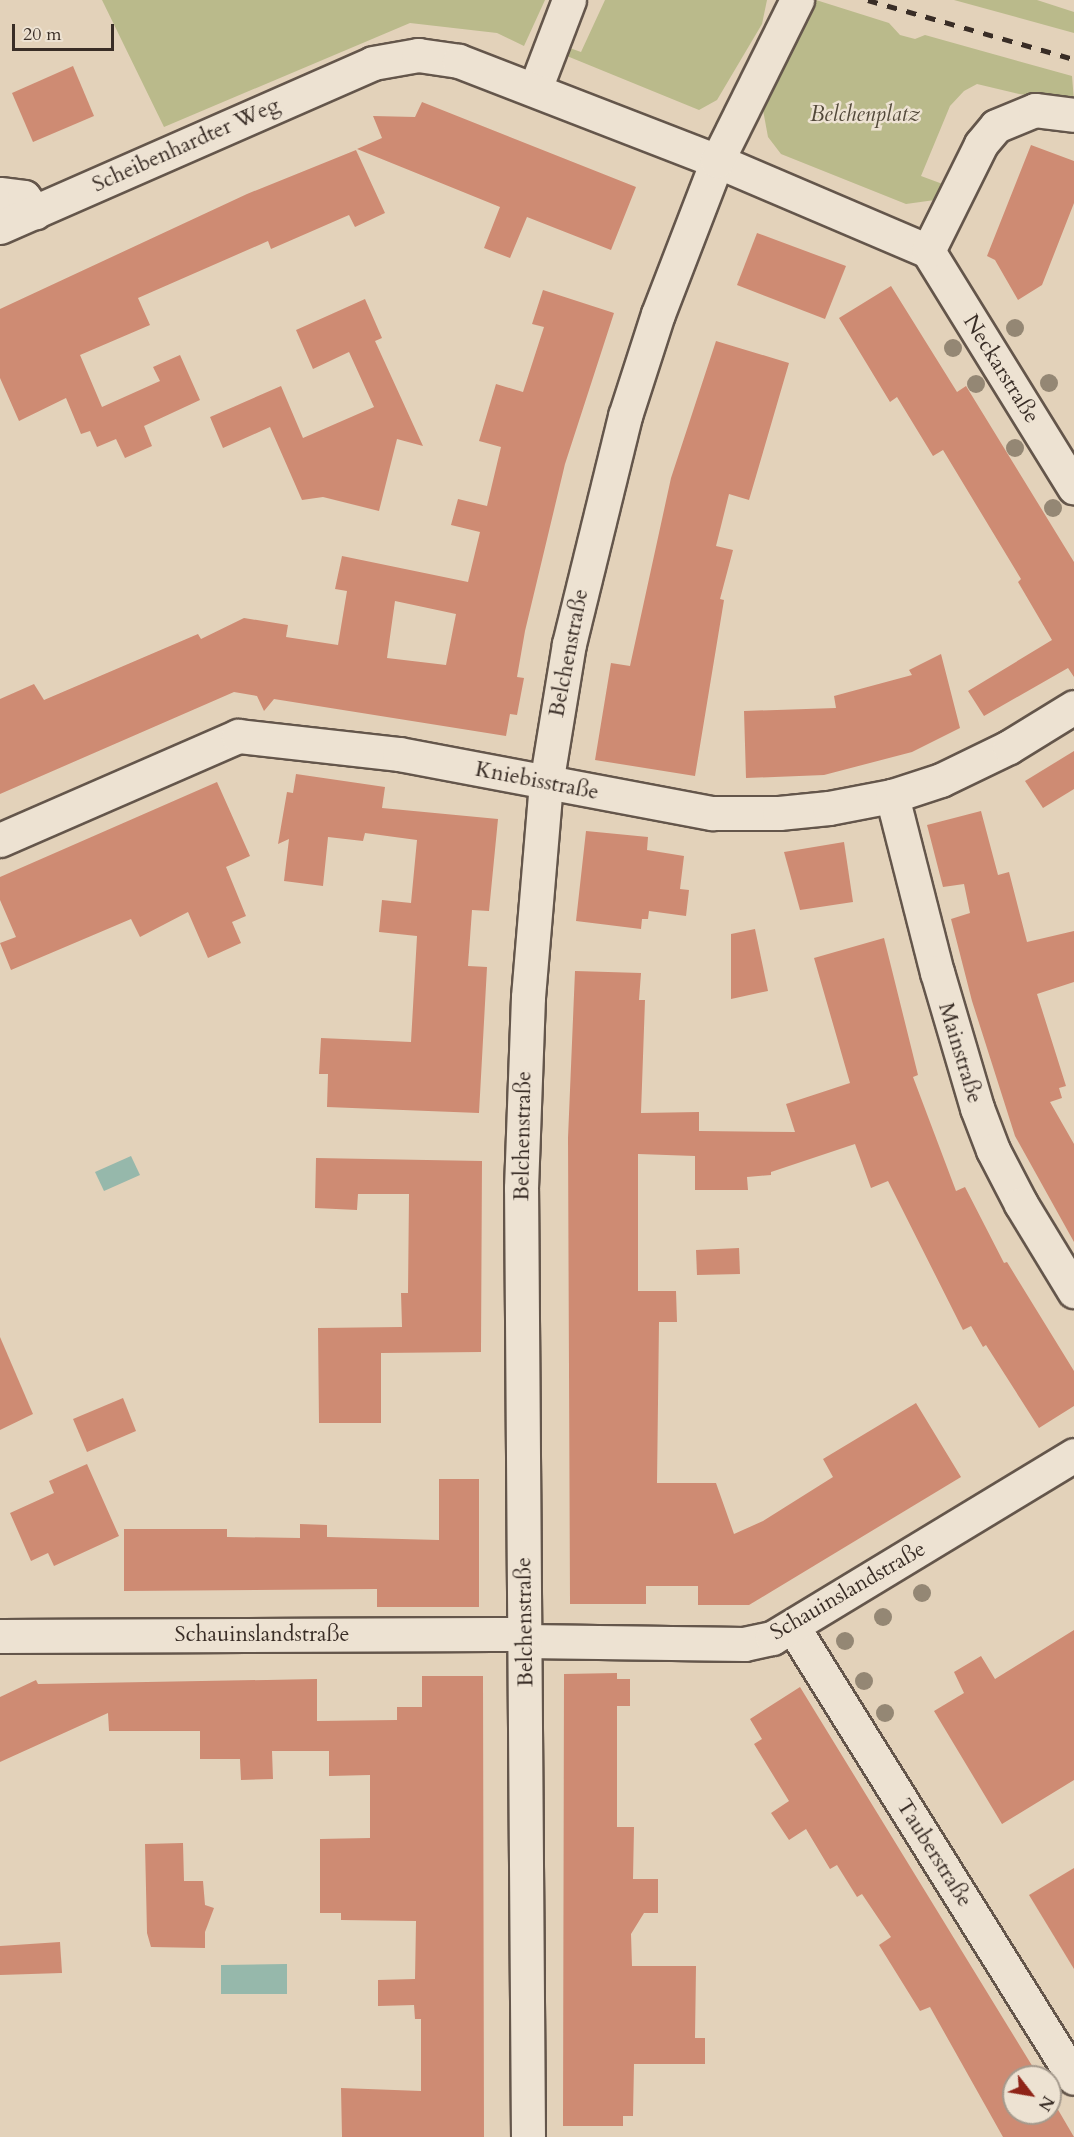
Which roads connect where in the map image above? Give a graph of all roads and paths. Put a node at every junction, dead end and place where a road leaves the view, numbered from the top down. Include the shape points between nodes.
1 (569, 0) edge
2 (797, 0) edge
3 (535, 90) junction
4 (1074, 115) edge
5 (717, 161) junction
6 (0, 194) edge
7 (35, 212) junction
8 (0, 227) edge
9 (928, 251) junction
10 (1074, 487) edge
11 (1074, 706) edge
12 (546, 784) junction
13 (892, 796) junction
14 (0, 840) edge
15 (1074, 1291) edge
16 (1074, 1455) edge
17 (793, 1627) junction
18 (0, 1636) edge
19 (525, 1638) junction
20 (1074, 2078) edge
21 (528, 2137) edge

1 - 3 street
2 - 5 street, Belchenstraße
3 - 5 street
3 - 7 street, Scheibenhardter Weg via 459,61 418,55 373,63
4 - 9 street via 1035,110 996,126 981,144
5 - 9 street
5 - 12 street, Belchenstraße via 658,314 600,506 569,644
6 - 7 street via 24,197
7 - 8 street, Scheibenhardter Weg
9 - 10 street, Neckarstraße
11 - 13 street, Kniebisstraße via 1009,747 941,780
12 - 13 street, Kniebisstraße via 712,813 830,808
12 - 14 street, Kniebisstraße via 399,754 237,736
12 - 19 street, Belchenstraße via 528,986 521,1188
13 - 15 street, Mainstraße via 976,1108 1021,1204
16 - 17 street, Schauinslandstraße
17 - 19 street, Schauinslandstraße via 772,1638 744,1644
17 - 20 street, Tauberstraße
18 - 19 street, Schauinslandstraße
19 - 21 street, Belchenstraße

